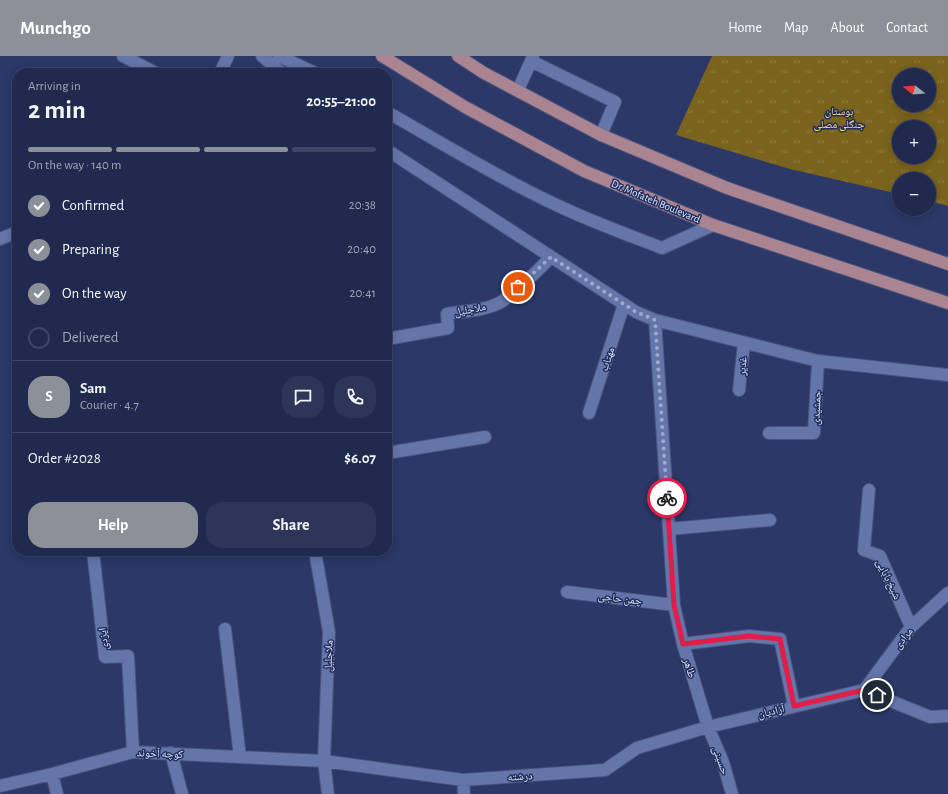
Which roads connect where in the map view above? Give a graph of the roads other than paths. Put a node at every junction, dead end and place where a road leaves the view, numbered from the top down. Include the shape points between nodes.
1 (123, 56) edge
2 (228, 56) edge
3 (262, 56) edge
4 (279, 56) edge
5 (382, 56) edge
6 (458, 56) edge
7 (532, 58) edge
8 (146, 68) edge
9 (222, 68) edge
10 (276, 68) edge
11 (304, 68) edge
12 (518, 90) junction
13 (392, 115) edge
14 (601, 135) junction
15 (392, 153) edge
16 (713, 225) junction
17 (12, 234) edge
18 (0, 239) edge
19 (551, 257) junction
20 (948, 264) edge
21 (948, 303) edge
22 (624, 304) junction
23 (655, 320) junction
24 (392, 338) edge
25 (744, 343) junction
26 (818, 361) junction
27 (948, 375) edge
28 (740, 390) dead end
29 (589, 414) dead end
30 (769, 433) dead end
31 (485, 437) dead end
32 (392, 452) edge
33 (869, 490) dead end
34 (770, 520) dead end
35 (669, 529) junction
36 (94, 556) edge
37 (316, 556) edge
38 (567, 592) dead end
39 (948, 593) edge
40 (674, 605) junction
41 (911, 627) junction
42 (225, 629) dead end
43 (683, 644) junction
44 (864, 690) junction
45 (794, 706) junction
46 (948, 716) edge
47 (708, 727) junction
48 (133, 752) junction
49 (171, 753) junction
50 (240, 757) junction
51 (324, 761) junction
52 (52, 774) junction
53 (464, 780) junction
54 (0, 786) edge
55 (57, 794) edge
56 (182, 794) edge
57 (328, 794) edge
58 (464, 794) edge
59 (732, 794) edge

1 - 8 street
2 - 9 street
3 - 10 street
4 - 11 street
5 - 16 main road, Dr. Mofateh Boulevard via 465,107 584,171
6 - 12 main road
7 - 12 street
7 - 14 street via 615,102
12 - 14 main road
13 - 16 street via 473,162 546,200 603,226 662,248
14 - 20 main road via 727,188
15 - 19 street
16 - 21 main road, Dr. Mofateh Boulevard
17 - 18 street
19 - 22 street
19 - 24 street, ملاجلیل via 500,302 476,310 447,314 448,328
22 - 23 street
22 - 29 street, مهتاب
23 - 25 street
23 - 35 street, طاهر
25 - 26 street
25 - 28 street, غدیر
26 - 27 street
26 - 30 street, جمشیدی via 814,433
31 - 32 street
33 - 41 street, شیخ بابایی via 864,550 880,556
34 - 35 street
35 - 40 street, طاهر
36 - 48 street, ایزدی via 105,657 128,656
37 - 51 street, ملاجلیل via 329,632
38 - 40 street, چمن حاجی
39 - 41 street, مرادی
40 - 43 street, طاهر
41 - 44 street, مرادی
42 - 50 street
43 - 45 street via 749,636 780,639
43 - 47 street, طاهر
44 - 45 street, آزادیان
44 - 46 street via 930,717
45 - 47 street, آزادیان
47 - 53 street, درشته via 637,748 605,770
47 - 59 street, حسینی via 723,762
48 - 49 street, کوچه آخوند
48 - 52 street, کوچه آخوند
49 - 50 street, کوچه آخوند
49 - 56 street
50 - 51 street, کوچه آخوند
51 - 53 street, درشته
51 - 57 street, ملاجلیل
52 - 54 street, کوچه آخوند
52 - 55 street
53 - 58 street

